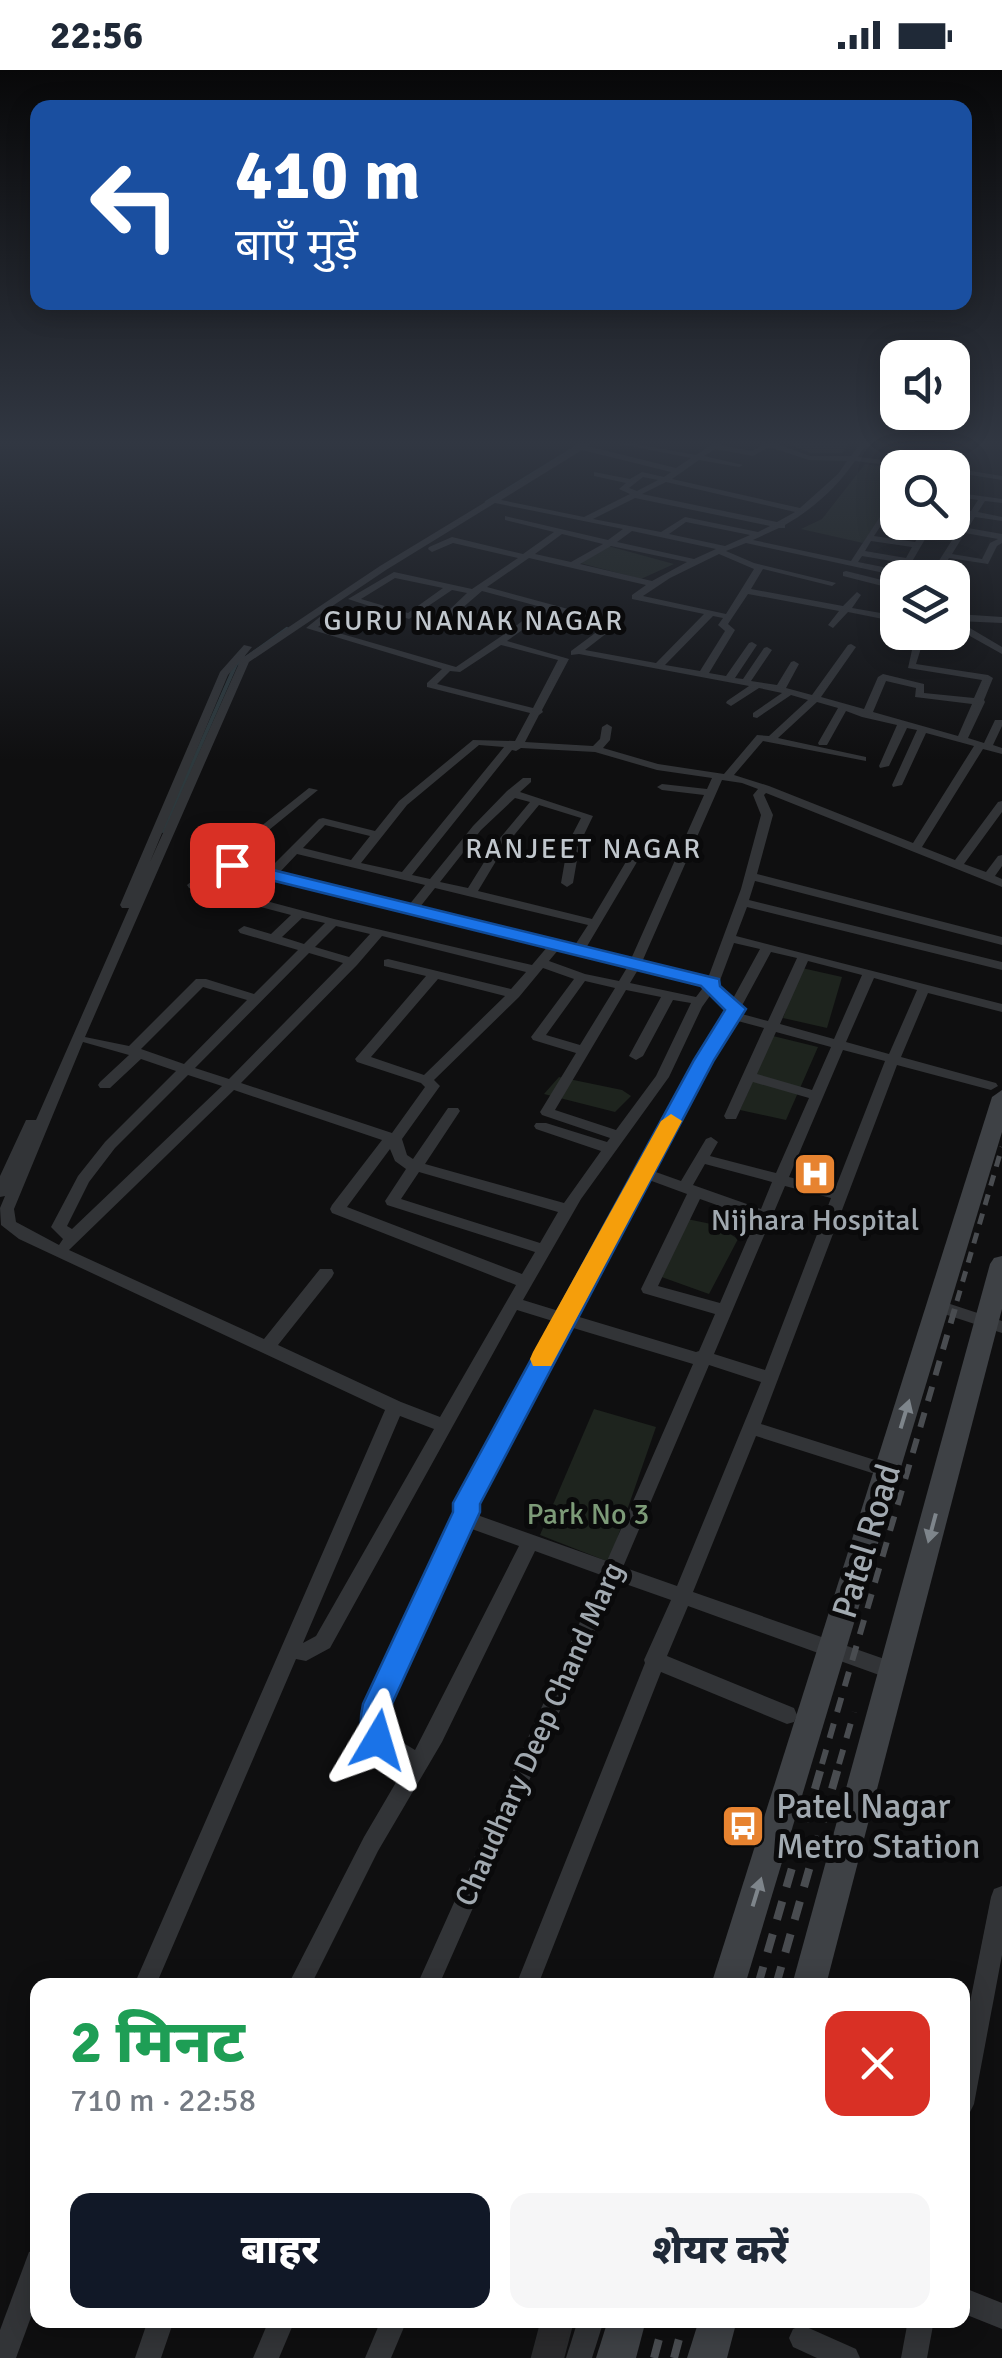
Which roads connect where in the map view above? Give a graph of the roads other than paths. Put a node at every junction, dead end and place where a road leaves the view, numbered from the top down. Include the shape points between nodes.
1 (411, 548) edge
2 (417, 548) edge
3 (436, 548) edge
4 (486, 548) edge
5 (538, 548) edge
6 (602, 548) edge
7 (631, 548) edge
8 (653, 548) edge
9 (699, 548) edge
10 (716, 548) edge
11 (725, 548) edge
12 (775, 548) edge
13 (863, 548) edge
14 (917, 548) edge
15 (938, 548) edge
16 (950, 548) edge
17 (996, 548) edge
18 (720, 549) junction
19 (649, 552) junction
20 (860, 553) junction
21 (945, 555) junction
22 (526, 556) junction
23 (684, 560) junction
24 (910, 560) junction
25 (942, 560) edge
26 (697, 562) junction
27 (853, 564) junction
28 (572, 565) junction
29 (757, 566) junction
30 (880, 569) edge
31 (846, 574) dead end
32 (392, 576) junction
33 (880, 582) edge
34 (832, 583) dead end
35 (652, 584) junction
36 (451, 587) junction
37 (477, 590) junction
38 (746, 591) junction
39 (353, 600) junction
40 (880, 605) edge
41 (549, 606) junction
42 (842, 612) junction
43 (708, 615) junction
44 (877, 616) junction
45 (880, 616) edge
46 (728, 618) junction
47 (970, 618) edge
48 (1002, 620) edge
49 (833, 625) dead end
50 (867, 631) dead end
51 (970, 632) edge
52 (510, 634) junction
53 (500, 642) junction
54 (752, 645) dead end
55 (852, 648) dead end
56 (767, 650) dead end
57 (916, 650) edge
58 (577, 651) junction
59 (1002, 651) edge
60 (564, 659) junction
61 (794, 664) dead end
62 (657, 667) junction
63 (448, 668) junction
64 (702, 675) junction
65 (728, 680) junction
66 (745, 683) junction
67 (758, 685) junction
68 (784, 691) junction
69 (812, 700) junction
70 (980, 702) junction
71 (731, 704) dead end
72 (842, 709) junction
73 (538, 712) junction
74 (866, 714) junction
75 (758, 715) dead end
76 (999, 722) dead end
77 (903, 724) junction
78 (607, 726) dead end
79 (922, 729) junction
80 (772, 738) junction
81 (962, 739) junction
82 (823, 743) dead end
83 (984, 746) junction
84 (513, 748) junction
85 (596, 749) junction
86 (1002, 751) edge
87 (862, 758) dead end
88 (884, 766) dead end
89 (722, 777) junction
90 (527, 780) dead end
91 (897, 785) dead end
92 (662, 788) dead end
93 (765, 788) junction
94 (313, 790) dead end
95 (511, 793) junction
96 (711, 794) junction
97 (537, 801) junction
98 (1002, 804) edge
99 (378, 835) junction
100 (916, 846) junction
101 (295, 850) junction
102 (1002, 858) edge
103 (222, 862) junction
104 (631, 862) dead end
105 (354, 864) junction
106 (956, 866) junction
107 (270, 876) junction
108 (405, 876) junction
109 (751, 876) junction
110 (988, 878) junction
111 (433, 883) junction
112 (566, 883) dead end
113 (1002, 883) edge
114 (471, 893) junction
115 (742, 902) junction
116 (411, 910) junction
117 (300, 913) junction
118 (334, 922) junction
119 (594, 923) junction
120 (244, 930) dead end
121 (379, 932) junction
122 (728, 938) junction
123 (272, 939) junction
124 (1002, 941) edge
125 (556, 945) junction
126 (767, 947) junction
127 (306, 949) junction
128 (578, 950) junction
129 (804, 956) junction
130 (353, 962) junction
131 (388, 963) dead end
132 (635, 964) junction
133 (538, 966) junction
134 (1002, 966) edge
135 (435, 974) junction
136 (868, 974) junction
137 (582, 977) junction
138 (622, 984) junction
139 (711, 985) junction
140 (924, 988) junction
141 (514, 994) junction
142 (669, 995) junction
143 (256, 999) junction
144 (699, 1001) junction
145 (1002, 1008) edge
146 (733, 1012) junction
147 (774, 1026) junction
148 (88, 1040) dead end
149 (840, 1042) junction
150 (582, 1050) junction
151 (135, 1052) junction
152 (636, 1056) dead end
153 (892, 1058) junction
154 (186, 1069) junction
155 (750, 1077) junction
156 (426, 1080) junction
157 (105, 1085) dead end
158 (230, 1086) junction
159 (996, 1092) edge
160 (816, 1096) junction
161 (453, 1111) dead end
162 (730, 1116) dead end
163 (541, 1126) dead end
164 (393, 1139) junction
165 (711, 1142) dead end
166 (616, 1143) junction
167 (703, 1158) junction
168 (414, 1166) junction
169 (643, 1173) junction
170 (778, 1179) junction
171 (690, 1190) junction
172 (0, 1192) edge
173 (842, 1196) junction
174 (566, 1209) junction
175 (762, 1216) junction
176 (72, 1238) junction
177 (543, 1249) junction
178 (60, 1252) junction
179 (1002, 1264) edge
180 (326, 1273) dead end
181 (525, 1282) junction
182 (513, 1302) junction
183 (938, 1306) junction
184 (722, 1310) junction
185 (563, 1319) junction
186 (994, 1324) edge
187 (266, 1347) junction
188 (701, 1358) junction
189 (770, 1378) junction
190 (395, 1407) junction
191 (442, 1425) junction
192 (751, 1428) junction
193 (872, 1466) dead end
194 (467, 1512) junction
195 (531, 1542) junction
196 (612, 1572) junction
197 (684, 1596) junction
198 (833, 1646) junction
199 (290, 1650) junction
200 (654, 1660) junction
201 (892, 1671) junction
202 (787, 1715) dead end
203 (419, 1764) junction
204 (1002, 1897) edge
205 (148, 1978) edge
206 (302, 1978) edge
207 (431, 1978) edge
208 (531, 1978) edge
209 (730, 1978) edge
210 (810, 1978) edge
211 (970, 2063) edge
212 (30, 2282) edge
213 (970, 2303) edge
214 (1002, 2316) edge
215 (158, 2328) edge
216 (279, 2328) edge
217 (391, 2328) edge
218 (588, 2328) edge
219 (625, 2328) edge
220 (716, 2328) edge
221 (920, 2328) edge
222 (802, 2338) dead end
223 (3, 2358) edge
224 (148, 2358) edge
225 (266, 2358) edge
226 (378, 2358) edge
227 (579, 2358) edge
228 (616, 2358) edge
229 (707, 2358) edge
230 (846, 2358) edge
231 (914, 2358) edge

1 - 172 street via 228,665
2 - 178 street via 242,664 7,1209 9,1225
3 - 32 street
4 - 22 street
5 - 22 street
6 - 28 street
7 - 19 street
8 - 19 street
9 - 23 street
10 - 18 street
11 - 18 street
12 - 27 street
13 - 20 street
14 - 24 street
15 - 21 street
16 - 21 street
17 - 21 street via 985,562
18 - 26 street
18 - 29 street
19 - 23 street
20 - 24 street
20 - 27 street
21 - 24 street
21 - 25 street
22 - 28 street
22 - 37 street
23 - 26 street
26 - 35 street
27 - 30 street
28 - 35 street
29 - 34 street
29 - 38 street
31 - 33 street
32 - 36 street
32 - 39 street
35 - 43 street via 635,597
36 - 37 street
36 - 39 street via 409,616
37 - 41 street
37 - 52 street via 446,617
38 - 42 street
38 - 46 street
39 - 63 street via 310,627
40 - 42 street via 853,599
41 - 52 street
41 - 58 street via 613,624
42 - 44 street
42 - 49 street
43 - 46 street
43 - 62 street
44 - 45 street
44 - 50 street
46 - 64 street via 724,625 730,630
47 - 48 street
51 - 59 street
52 - 53 street
53 - 60 street
53 - 63 street via 462,670
54 - 65 street
55 - 69 street
56 - 66 street
57 - 70 street via 912,666 988,678
58 - 60 street
58 - 62 street
60 - 73 street
61 - 68 street
62 - 64 street
63 - 73 street via 430,685
64 - 65 street
65 - 66 street
66 - 67 street
67 - 68 street
67 - 71 street
68 - 69 street
68 - 75 street
69 - 72 street
69 - 80 street
70 - 74 street via 919,695 921,686 883,677
70 - 81 street
72 - 74 street
72 - 82 street
73 - 84 street
74 - 77 street
76 - 83 street
77 - 79 street
77 - 88 street
78 - 85 street
79 - 81 street
79 - 91 street
80 - 87 street
80 - 89 street via 756,740
81 - 83 street
83 - 86 street
83 - 100 street
84 - 85 street
84 - 99 street via 475,742 403,802
84 - 108 street
85 - 89 street
89 - 93 street
89 - 96 street
90 - 95 street
92 - 96 street
93 - 100 street
93 - 109 street via 758,795 767,815
94 - 103 street
95 - 97 street
95 - 111 street
96 - 132 street
97 - 112 street via 587,816
97 - 114 street
98 - 106 street
99 - 101 street via 323,822
99 - 105 street
100 - 106 street
101 - 105 street
101 - 107 street
102 - 110 street
103 - 107 street
103 - 117 street via 192,885
104 - 119 street
105 - 108 street
106 - 110 street
107 - 116 street
108 - 111 street
109 - 115 street
109 - 124 street
110 - 113 street
111 - 114 street
111 - 116 street
114 - 119 street
115 - 122 street
115 - 134 street
116 - 125 street
117 - 118 street
117 - 123 street
118 - 121 street
118 - 127 street
119 - 128 street
120 - 123 street
121 - 130 street
121 - 133 street
122 - 126 street
122 - 139 street
123 - 127 street
125 - 128 street
125 - 133 street
126 - 129 street
126 - 146 street
127 - 130 street
127 - 143 street
128 - 132 street
129 - 136 street
129 - 147 street
130 - 158 street
131 - 135 street
132 - 138 street
132 - 139 street
133 - 137 street
133 - 141 street
135 - 141 street
135 - 156 street via 362,1060
136 - 140 street
136 - 149 street, Chaudhary Deep Chand Marg
137 - 138 street
137 - 150 street via 538,1037
138 - 142 street
138 - 150 street
139 - 144 street
139 - 146 street
140 - 145 street
140 - 153 street
141 - 156 street
142 - 144 street
142 - 152 street
143 - 151 street via 201,982
143 - 154 street
144 - 166 street via 662,1077
146 - 147 street
146 - 169 street
147 - 149 street
147 - 155 street
148 - 151 street
149 - 153 street
149 - 160 street, Chaudhary Deep Chand Marg
150 - 166 street via 547,1112
151 - 154 street
151 - 157 street
153 - 159 street
153 - 173 street
154 - 158 street
154 - 176 street via 83,1180 58,1226
155 - 160 street
155 - 162 street
156 - 164 street via 434,1086
158 - 164 street
158 - 176 street
159 - 183 main road, Patel Road
160 - 170 street, Chaudhary Deep Chand Marg
161 - 168 street
163 - 166 street
164 - 168 street via 400,1158
164 - 181 street via 337,1209
165 - 167 street
166 - 174 street
167 - 170 street
167 - 171 street
168 - 174 street
168 - 177 street via 392,1201
169 - 171 street
169 - 185 street
170 - 173 street
170 - 175 street, Chaudhary Deep Chand Marg
171 - 175 street
171 - 184 street via 649,1288
173 - 189 street
174 - 177 street
175 - 184 street, Chaudhary Deep Chand Marg
176 - 178 street
177 - 181 street
178 - 187 street
179 - 186 main road, Patel Road
180 - 187 street
181 - 182 street
182 - 185 street
182 - 191 street
183 - 186 street
198 -> 183 main road, Patel Road
184 - 188 street, Chaudhary Deep Chand Marg
185 - 188 street
185 - 194 street
186 -> 201 main road, Patel Road
187 - 190 street
188 - 189 street
188 - 196 street, Chaudhary Deep Chand Marg
189 - 192 street
190 - 191 street
190 - 199 street
191 - 199 street via 323,1642 306,1652
192 - 193 street
192 - 197 street
194 - 195 street via 472,1521
194 - 203 street via 374,1723 378,1740
195 - 196 street
195 - 203 street
196 - 197 street
196 - 207 street, Chaudhary Deep Chand Marg
197 - 198 street
197 - 200 street
198 - 201 street
209 -> 198 main road, Patel Road
199 - 205 street
200 - 202 street
200 - 208 street
201 - 210 main road, Patel Road
203 - 206 street
204 - 211 street
212 - 223 street
213 - 214 street
215 - 224 street
216 - 225 street
217 - 226 street
218 - 227 street
219 - 228 main road
220 - 229 main road
221 - 231 street
222 - 230 street

